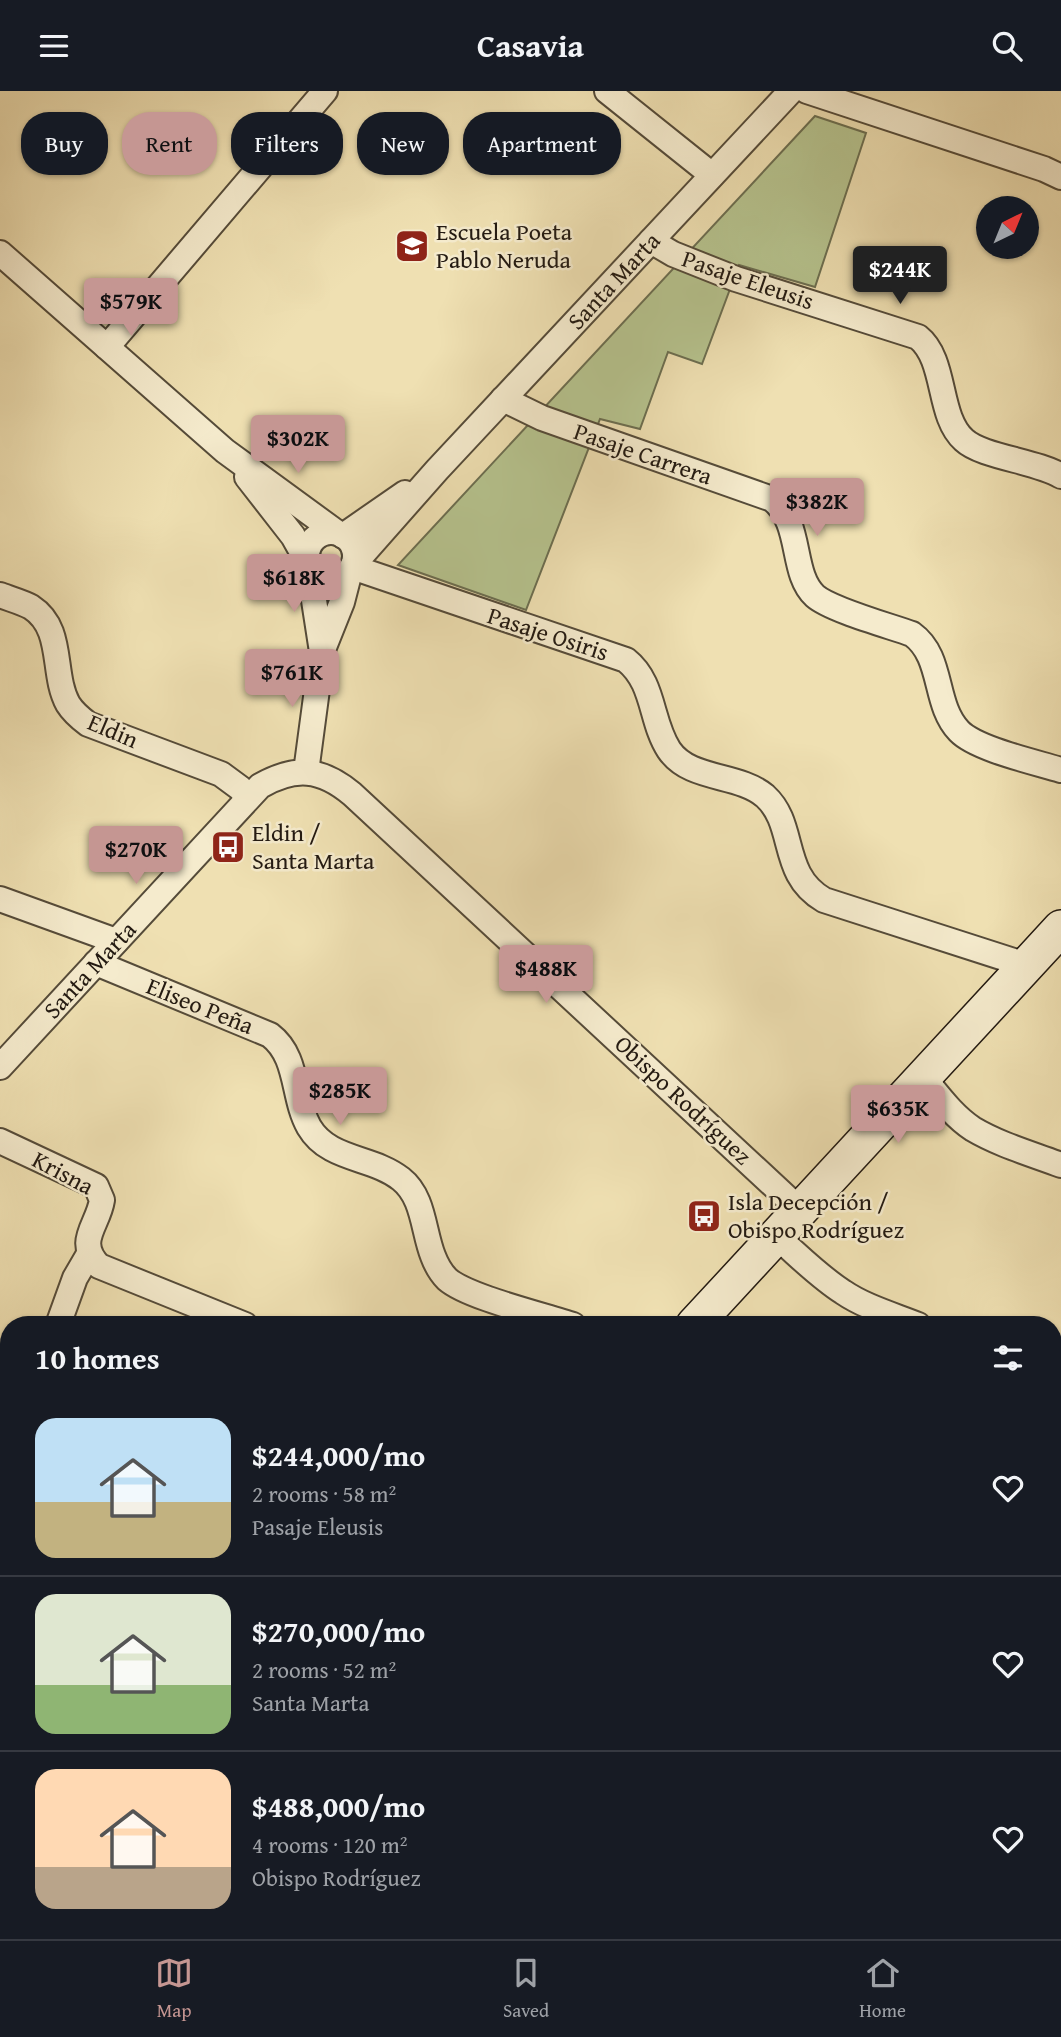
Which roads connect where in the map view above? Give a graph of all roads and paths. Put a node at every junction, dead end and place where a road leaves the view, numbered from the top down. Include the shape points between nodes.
1 (325, 91) edge
2 (607, 91) edge
3 (791, 91) edge
4 (807, 91) edge
5 (712, 175) junction
6 (1061, 177) edge
7 (651, 241) junction
8 (0, 253) edge
9 (107, 347) junction
10 (503, 399) junction
11 (232, 456) junction
12 (437, 470) junction
13 (1061, 476) edge
14 (339, 534) junction
15 (308, 564) junction
16 (352, 567) junction
17 (0, 595) edge
18 (323, 652) junction
19 (1061, 770) edge
20 (306, 772) junction
21 (248, 798) junction
22 (0, 899) edge
23 (1061, 927) edge
24 (116, 941) junction
25 (96, 963) junction
26 (1026, 965) junction
27 (0, 1067) edge
28 (923, 1077) junction
29 (0, 1141) edge
30 (1061, 1165) edge
31 (800, 1210) junction
32 (776, 1236) junction
33 (89, 1254) junction
34 (61, 1316) edge
35 (222, 1316) edge
36 (545, 1316) edge
37 (702, 1316) edge
38 (894, 1316) edge

1 - 9 street
2 - 5 street
3 - 5 street, Santa Marta
4 - 6 street
5 - 7 street, Santa Marta
7 - 10 street, Santa Marta
7 - 13 street, Pasaje Eleusis via 736,279 918,337 930,351 962,439
8 - 9 street
9 - 11 street
10 - 12 street, Santa Marta
10 - 19 street, Pasaje Carrera via 572,429 772,499 788,517 813,594 827,604 919,639 929,652 951,721 969,739
11 - 14 street
11 - 15 street via 293,536
12 - 14 street, Santa Marta
12 - 16 street, Santa Marta
14 - 15 street via 327,532 313,539
14 - 16 street via 354,548
15 - 16 street via 328,581 344,577
15 - 18 street
16 - 18 street
16 - 26 street, Pasaje Osiris via 626,660 642,676 665,743 677,759 756,789 775,807 800,878 815,894
17 - 21 street, Eldin via 31,607 43,618 53,638 64,694 88,724 211,769 231,780
18 - 20 street
20 - 21 street, Santa Marta via 274,778
20 - 31 street, Obispo Rodríguez via 339,783 352,794
21 - 24 street, Santa Marta
22 - 24 street
23 - 26 street
24 - 25 street, Santa Marta
25 - 27 street, Santa Marta
25 - 36 street, Eliseo Peña via 270,1035 285,1049 303,1113 316,1137 337,1152 399,1177 409,1187 432,1255 446,1278 469,1291
26 - 28 street
28 - 30 street via 972,1128
28 - 31 street
29 - 33 street, Krisna via 96,1186 102,1200 89,1237
31 - 32 street
32 - 37 street
32 - 38 street via 844,1294
33 - 34 street, Krisna
33 - 35 street via 106,1270

